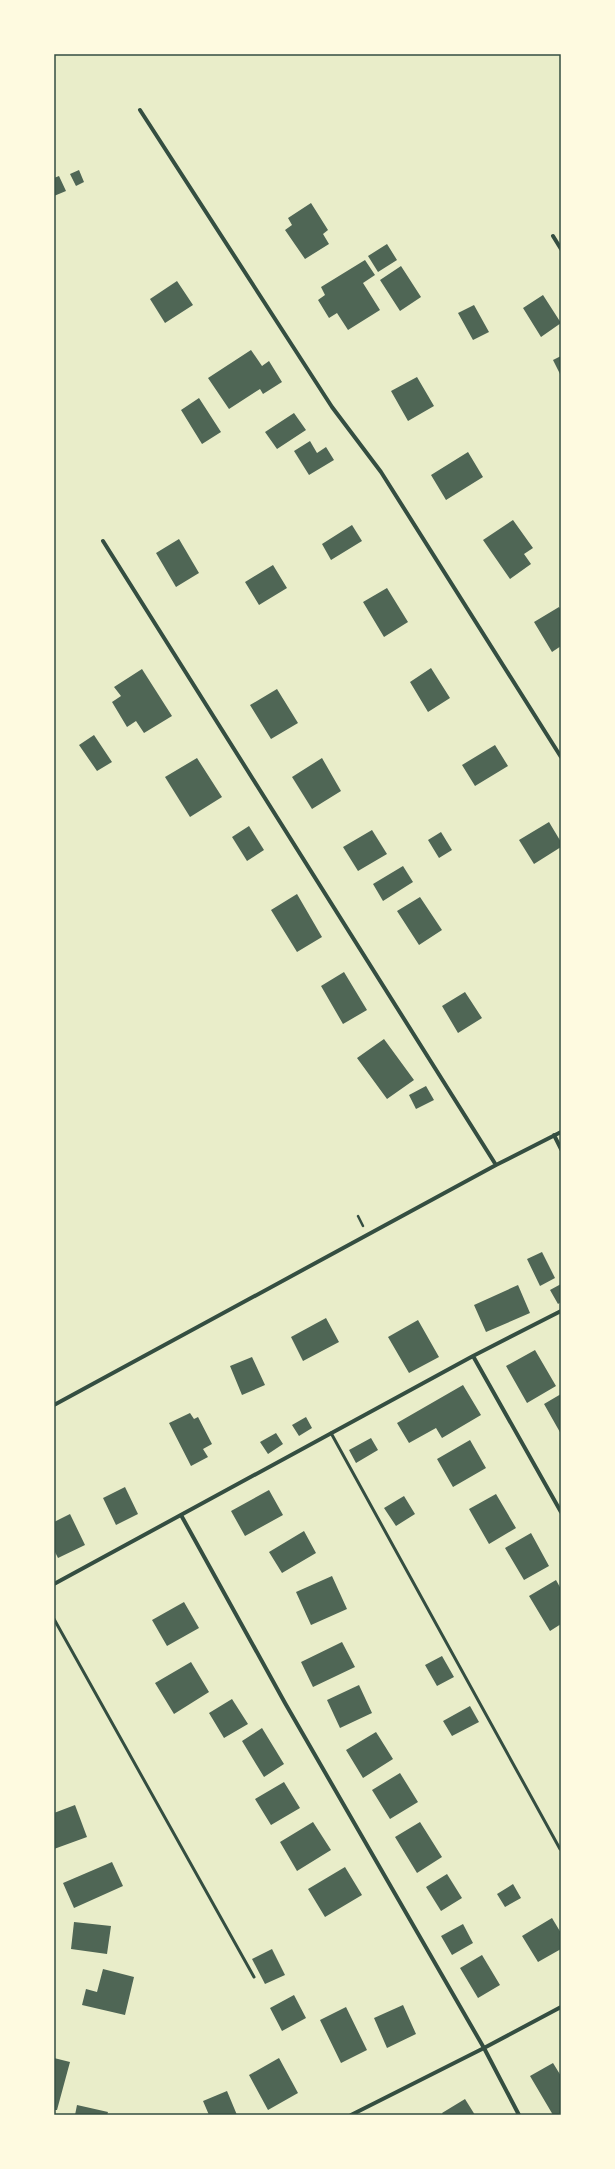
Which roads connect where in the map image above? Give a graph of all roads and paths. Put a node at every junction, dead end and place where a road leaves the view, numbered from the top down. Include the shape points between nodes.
1 (140, 110) dead end
2 (553, 236) dead end
3 (561, 250) edge
4 (103, 541) dead end
5 (561, 757) edge
6 (561, 1132) edge
7 (554, 1135) junction
8 (561, 1150) edge
9 (496, 1165) junction
10 (561, 1311) edge
11 (473, 1356) junction
12 (54, 1405) edge
13 (331, 1434) junction
14 (561, 1512) edge
15 (181, 1515) junction
16 (54, 1584) edge
17 (54, 1619) edge
18 (560, 1849) edge
19 (254, 1977) dead end
20 (561, 2007) edge
21 (484, 2048) junction
22 (351, 2115) edge
23 (519, 2115) edge

1 - 5 street via 332,407 381,472
2 - 3 street
4 - 9 street
6 - 7 street
7 - 8 street
7 - 9 street
9 - 12 street
10 - 11 street
11 - 13 street
11 - 14 street
13 - 15 street
13 - 18 lane
15 - 16 street
15 - 21 street via 285,1703
17 - 19 lane
20 - 21 street
21 - 22 street
21 - 23 street

